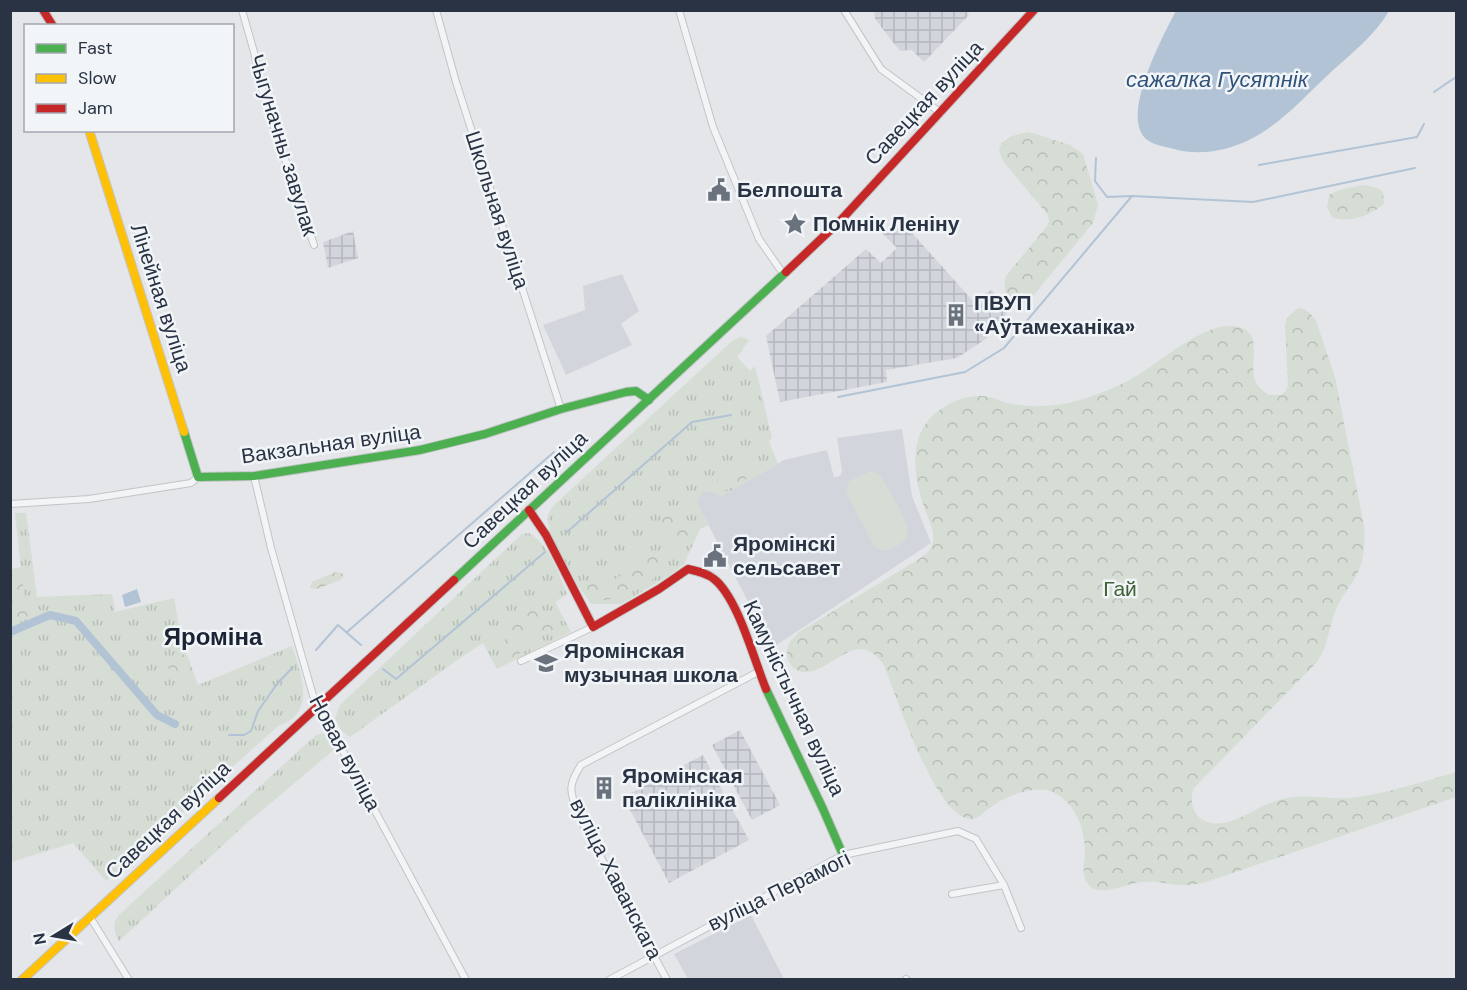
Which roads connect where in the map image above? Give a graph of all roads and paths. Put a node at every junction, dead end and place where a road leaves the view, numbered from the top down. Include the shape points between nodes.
1 (242, 10) edge
2 (436, 10) edge
3 (679, 10) edge
4 (844, 10) edge
5 (1034, 10) edge
6 (941, 113) junction
7 (90, 132) edge
8 (314, 245) dead end
9 (784, 274) junction
10 (649, 400) junction
11 (561, 409) junction
12 (254, 476) junction
13 (198, 477) junction
14 (10, 504) edge
15 (530, 510) junction
16 (593, 627) junction
17 (521, 662) dead end
18 (758, 672) junction
19 (316, 706) junction
20 (843, 855) junction
21 (1004, 885) junction
22 (952, 894) dead end
23 (90, 917) junction
24 (1021, 928) dead end
25 (654, 955) junction
26 (22, 980) edge
27 (129, 980) edge
28 (466, 980) edge
29 (609, 980) edge
30 (667, 980) edge

1 - 8 street, Чыгуначны завулак via 263,94
2 - 11 street, Школьная вуліца
3 - 9 street via 713,127 759,239
4 - 6 street via 880,69
5 - 6 street, Савецкая вуліца
6 - 9 street, Савецкая вуліца via 841,220
7 - 13 street, Лінейная вуліца
9 - 10 street, Савецкая вуліца
10 - 11 street, Вакзальная вуліца via 636,391
10 - 15 street, Савецкая вуліца
11 - 12 street, Вакзальная вуліца via 420,450
12 - 13 street, Вакзальная вуліца
12 - 19 street, Новая вуліца
13 - 14 street, Вакзальная вуліца via 191,483 89,499
15 - 16 street
15 - 19 street, Савецкая вуліца
16 - 17 street
16 - 18 street, Камуністычная вуліца via 688,569 705,573 717,581 731,602
18 - 20 street, Камуністычная вуліца
18 - 25 street, вуліца Хаванскага via 580,765 572,780 571,792 579,817
19 - 23 street, Савецкая вуліца
19 - 28 street, Новая вуліца
20 - 21 street, вуліца Перамогі via 958,831 976,839
20 - 25 street, вуліца Перамогі
21 - 22 street
21 - 24 street, вуліца Перамогі
23 - 26 street, Савецкая вуліца
23 - 27 street
25 - 29 street, вуліца Перамогі
25 - 30 street, вуліца Хаванскага

